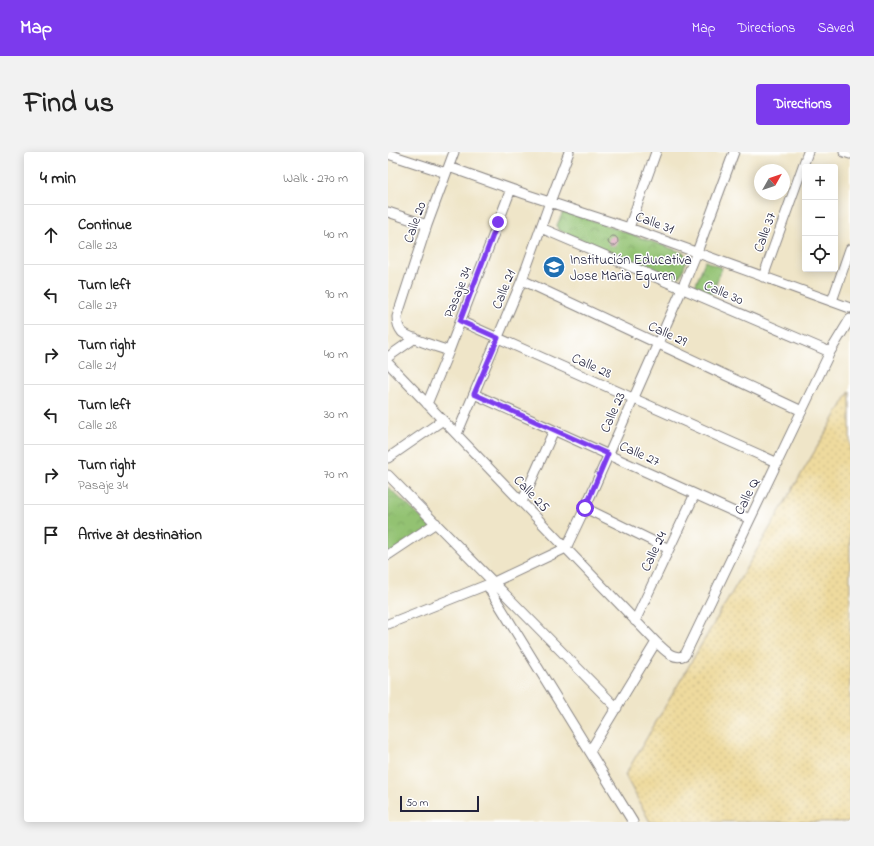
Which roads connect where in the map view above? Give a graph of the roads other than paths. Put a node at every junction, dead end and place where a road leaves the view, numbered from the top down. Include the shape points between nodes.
1 (454, 152) edge
2 (569, 152) edge
3 (656, 152) edge
4 (734, 152) edge
5 (808, 152) edge
6 (844, 152) edge
7 (388, 154) edge
8 (850, 154) edge
9 (447, 170) junction
10 (511, 189) junction
11 (550, 202) junction
12 (388, 212) edge
13 (427, 225) junction
14 (541, 228) junction
15 (629, 228) junction
16 (850, 249) edge
17 (697, 252) junction
18 (763, 277) junction
19 (522, 280) junction
20 (682, 289) junction
21 (832, 301) junction
22 (850, 308) edge
23 (850, 319) edge
24 (460, 321) junction
25 (415, 338) junction
26 (498, 338) junction
27 (658, 344) junction
28 (449, 351) junction
29 (830, 352) junction
30 (388, 357) edge
31 (388, 363) edge
32 (474, 394) junction
33 (633, 398) junction
34 (427, 404) junction
35 (802, 411) junction
36 (443, 420) junction
37 (554, 430) junction
38 (456, 434) junction
39 (608, 454) junction
40 (388, 458) edge
41 (778, 463) junction
42 (388, 475) edge
43 (695, 494) junction
44 (522, 502) junction
45 (585, 508) junction
46 (750, 518) junction
47 (436, 523) junction
48 (566, 548) junction
49 (669, 549) junction
50 (388, 555) edge
51 (490, 584) junction
52 (390, 620) edge
53 (635, 621) junction
54 (656, 642) junction
55 (617, 708) junction
56 (590, 751) junction
57 (633, 822) edge

1 - 9 street, Calle 20
2 - 11 street, Calle 21
3 - 15 street
4 - 17 street, Calle 23
5 - 18 street, Calle 37
6 - 8 street
7 - 9 street, Calle 31
9 - 10 street, Calle 31
9 - 13 street, Calle 20
10 - 11 street, Calle 31
10 - 24 street, Pasaje 34
11 - 14 street, Calle 21
11 - 15 street, Calle 31
12 - 13 street
13 - 25 street, Calle 20 via 397,317 403,332
14 - 19 street, Calle 21
14 - 20 street, Calle 30
15 - 17 street, Calle 31
16 - 21 street
17 - 18 street, Calle 31
17 - 20 street, Calle 23
18 - 21 street, Calle 31
19 - 26 street, Calle 21
19 - 27 street, Calle 29
20 - 27 street, Calle 23
20 - 29 street, Calle 30
21 - 22 street, Calle 31
23 - 29 street, Calle Q
24 - 26 street, Calle 28
24 - 28 street, Pasaje 34
25 - 28 street
25 - 30 street
26 - 32 street, Calle 21
26 - 33 street, Calle 28
27 - 33 street, Calle 23
27 - 35 street, Calle 29
28 - 34 street, Pasaje 34
29 - 35 street, Calle Q
31 - 34 street, Calle 25
32 - 37 street, Calle 27
32 - 38 street, Calle 21
33 - 39 street, Calle 23
33 - 41 street, Calle 28
34 - 36 street, Calle 25
35 - 41 street, Calle Q
36 - 38 street, Calle 25
36 - 40 street
37 - 39 street, Calle 27
37 - 44 street
38 - 44 street, Calle 25
39 - 43 street, Calle 27
39 - 45 street, Calle 23
41 - 46 street, Calle Q
42 - 47 street
43 - 46 street, Calle 27
43 - 49 street, Calle 24
44 - 48 street, Calle 25
45 - 48 street, Calle 23
45 - 49 street
46 - 54 street, Calle Q via 685,655 674,658
47 - 50 street
47 - 51 street
48 - 51 street
48 - 53 street, Calle 25
49 - 53 street, Calle 24
51 - 52 street
51 - 55 street
51 - 56 street
53 - 54 street, Calle 25
54 - 55 street
55 - 56 street
56 - 57 street

